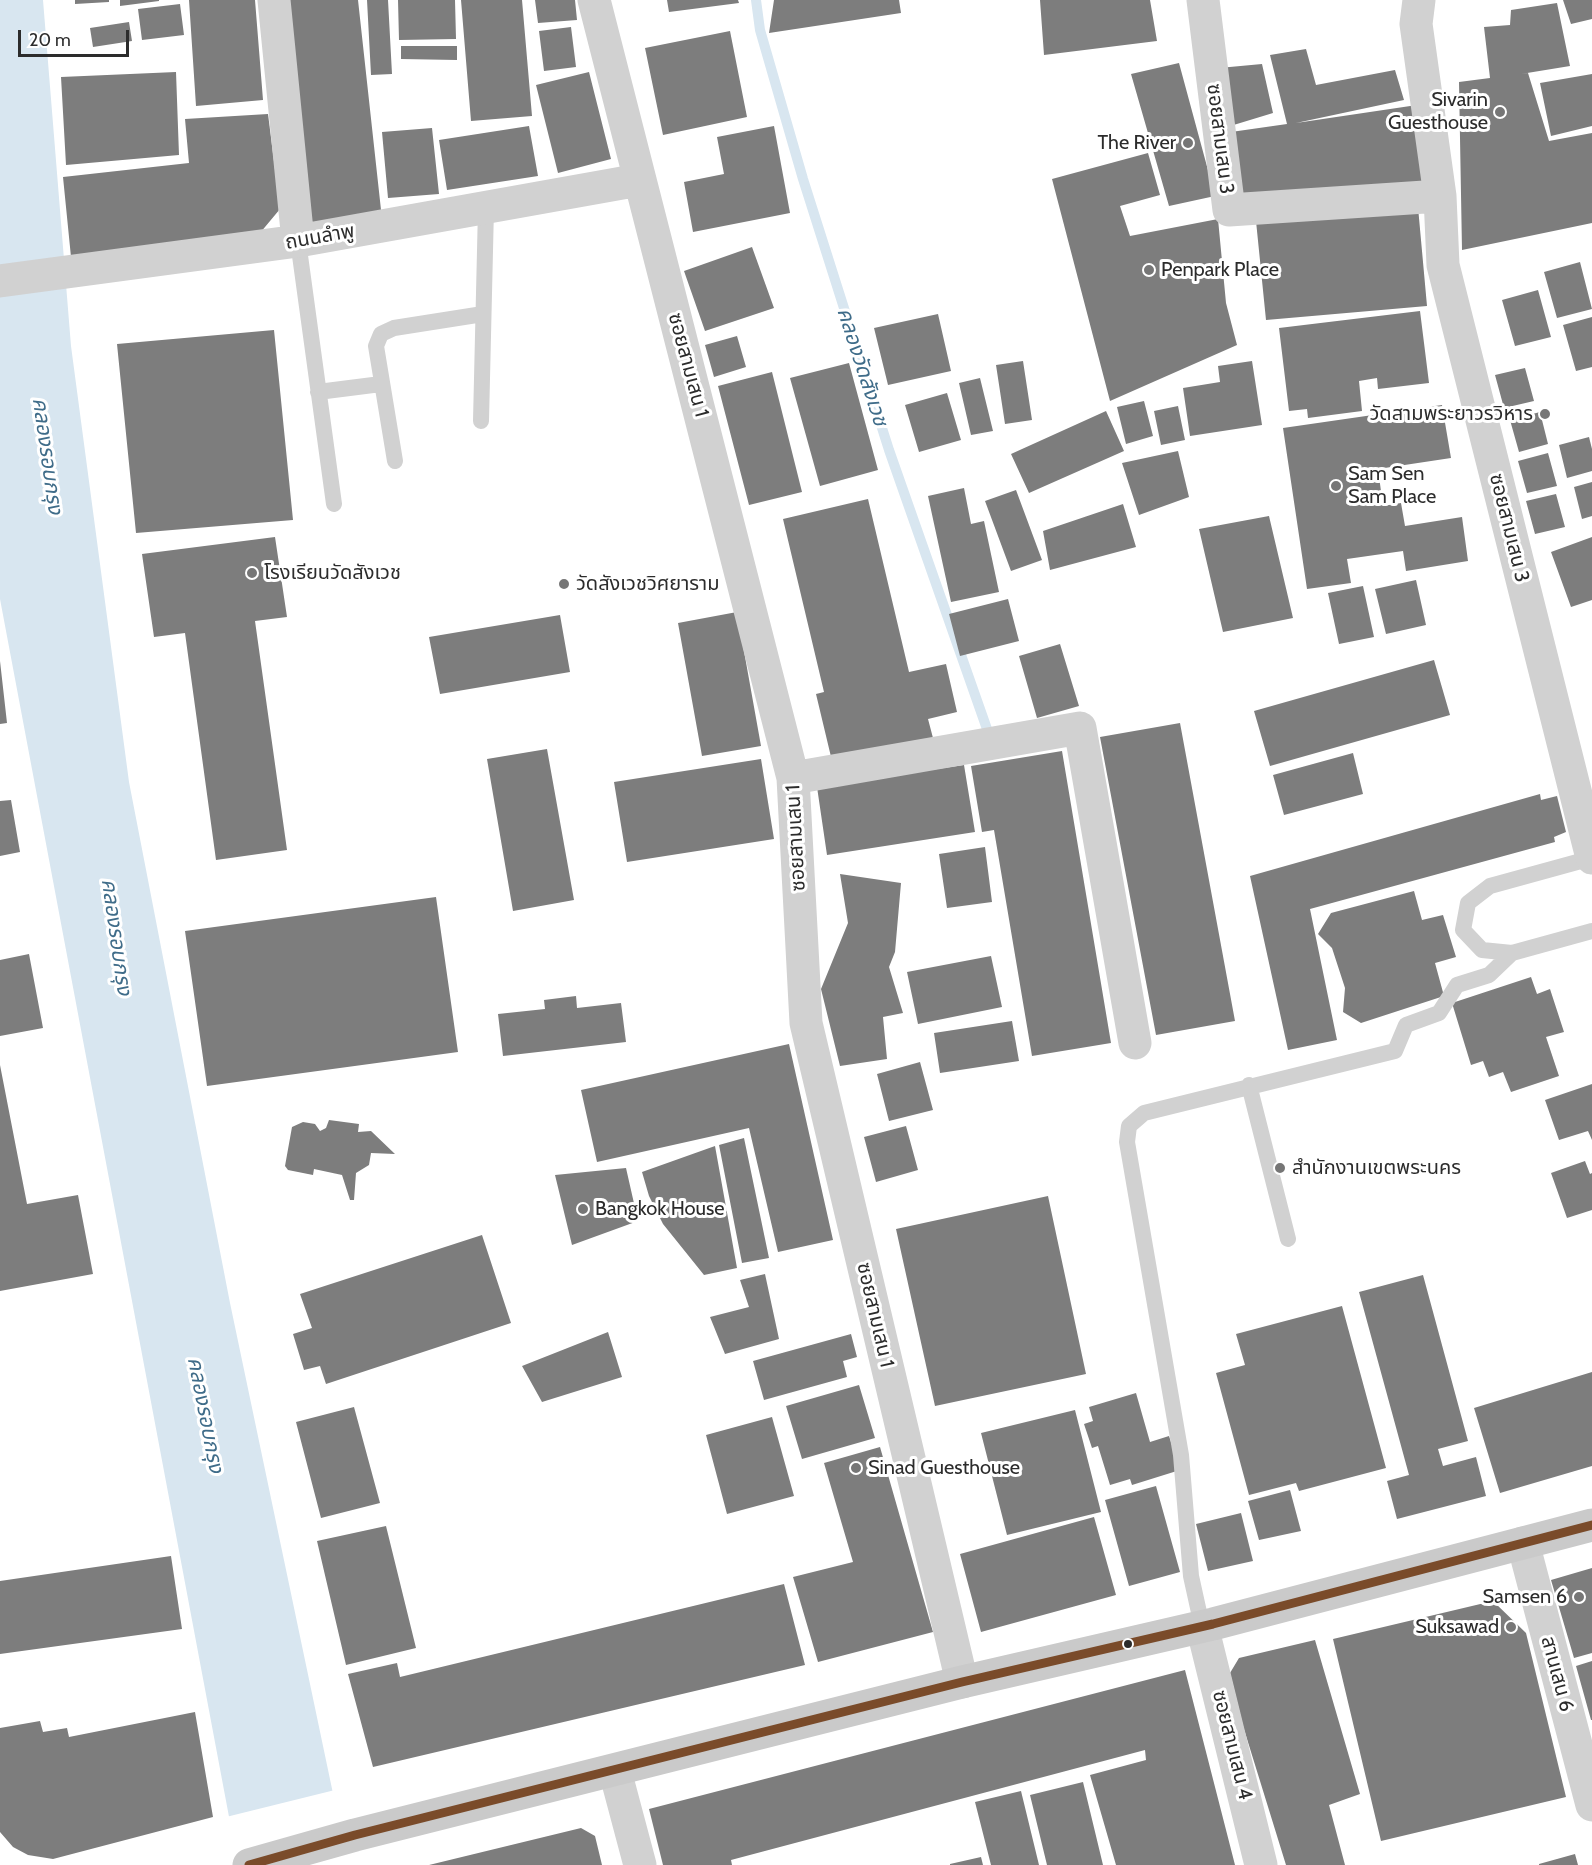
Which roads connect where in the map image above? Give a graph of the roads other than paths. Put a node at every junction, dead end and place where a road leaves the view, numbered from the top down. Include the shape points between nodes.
1 (274, 0) edge
2 (594, 0) edge
3 (1203, 0) edge
4 (1419, 0) edge
5 (639, 180) junction
6 (1440, 196) junction
7 (486, 208) junction
8 (298, 241) junction
9 (0, 281) edge
10 (483, 314) junction
11 (381, 384) junction
12 (318, 392) junction
13 (481, 421) dead end
14 (395, 460) dead end
15 (334, 504) dead end
16 (793, 778) junction
17 (1592, 858) edge
18 (1592, 931) edge
19 (1512, 953) junction
20 (1135, 1043) dead end
21 (1249, 1085) junction
22 (1288, 1239) dead end
23 (1592, 1525) edge
24 (1523, 1543) junction
25 (1202, 1626) junction
26 (962, 1682) junction
27 (615, 1772) junction
28 (1592, 1805) edge
29 (249, 1865) edge
30 (640, 1865) edge
31 (1261, 1865) edge

1 - 8 street
2 - 5 street, ซอยสามเสน 1
3 - 6 street, ซอยสามเสน 3 via 1229,210
4 - 6 street, ซอยสามเสน 3 via 1419,53
5 - 7 street, ถนนลำพู
5 - 16 street, ซอยสามเสน 1 via 728,513
6 - 17 street, ซอยสามเสน 3 via 1443,265
7 - 8 street, ถนนลำพู
7 - 10 lane
8 - 9 street, ถนนลำพู
8 - 12 lane
10 - 11 lane via 394,328 381,334 376,346
10 - 13 lane
11 - 12 lane
11 - 14 lane
12 - 15 lane
16 - 20 street via 1080,728
16 - 26 street, ซอยสามเสน 1 via 806,1023
17 - 19 lane via 1490,886 1468,903 1463,930 1482,950
18 - 19 lane
19 - 21 lane via 1490,975 1457,985 1439,1013 1406,1024 1395,1051
21 - 22 lane
21 - 25 lane via 1144,1113 1129,1126 1127,1143 1181,1455 1191,1576
23 - 24 main road
24 - 25 main road
24 - 28 street, สานเสน 6
25 - 26 main road
25 - 31 street, ซอยสามเสน 4
26 - 27 main road
27 - 29 main road
27 - 30 street

